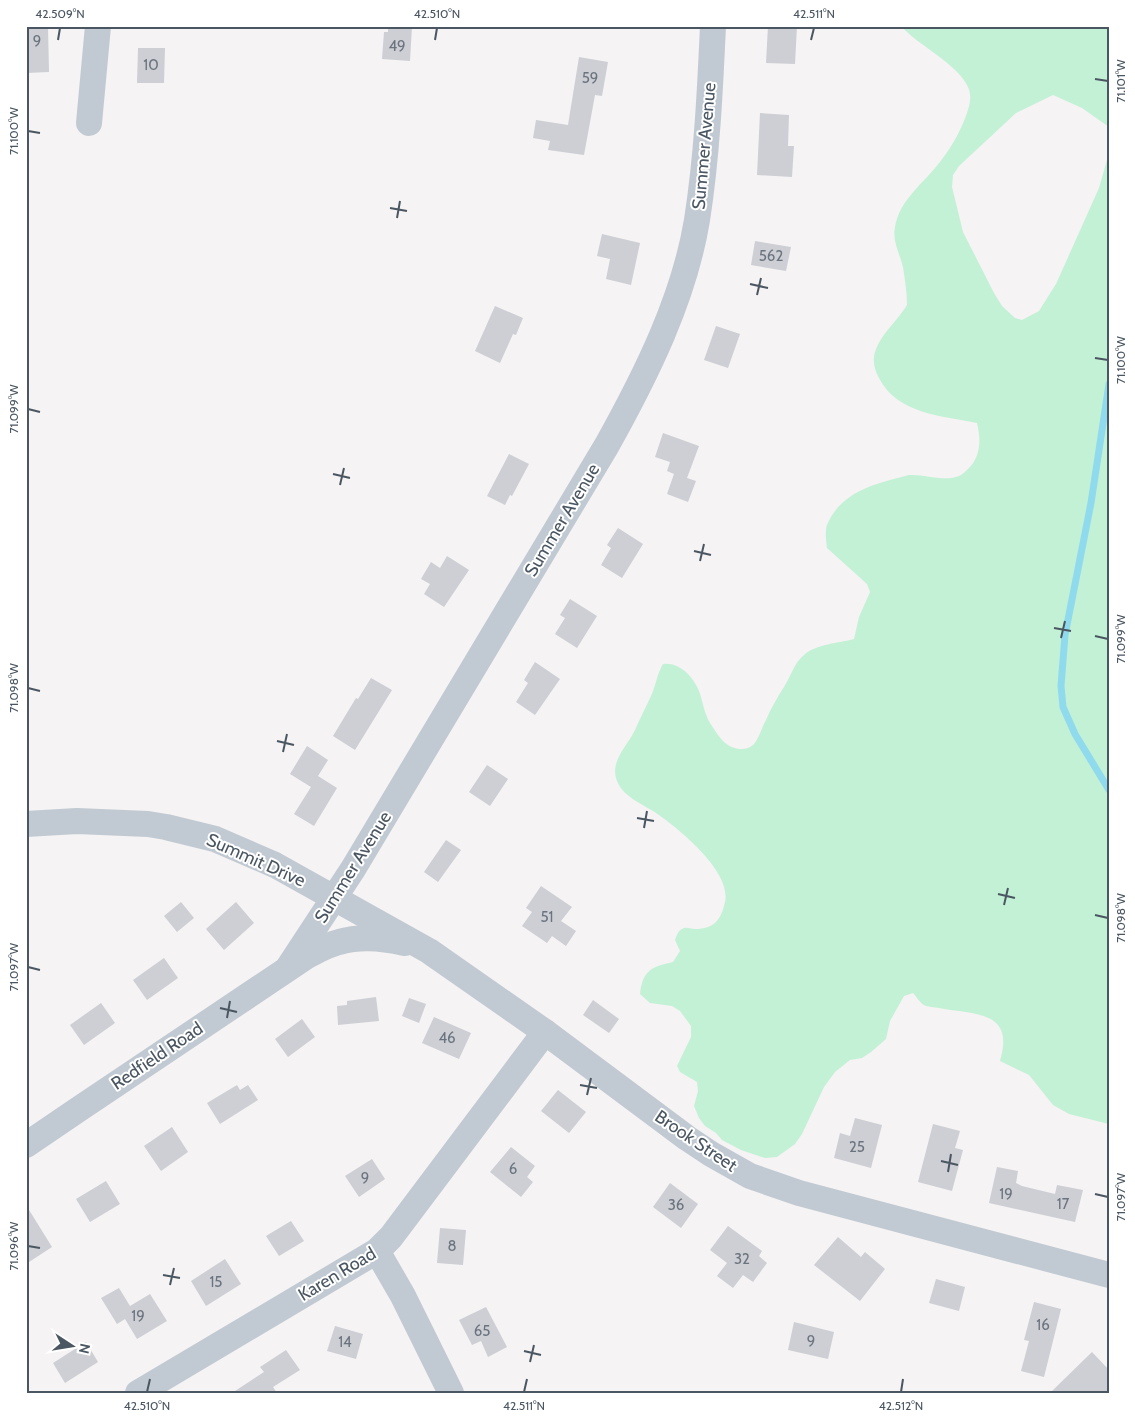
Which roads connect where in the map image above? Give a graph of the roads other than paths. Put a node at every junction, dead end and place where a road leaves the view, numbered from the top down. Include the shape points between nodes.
1 (98, 26) edge
2 (713, 26) edge
3 (89, 123) dead end
4 (26, 824) edge
5 (334, 897) junction
6 (429, 951) junction
7 (288, 968) junction
8 (546, 1032) junction
9 (26, 1146) edge
10 (377, 1251) junction
11 (1109, 1275) edge
12 (138, 1393) edge
13 (450, 1393) edge

1 - 3 street
2 - 5 street, Summer Avenue via 709,109 697,220 673,308 638,388 607,445
4 - 5 street, Summit Drive via 108,822 185,830 232,845
5 - 6 street, Brook Street
5 - 7 street, Summer Avenue
6 - 7 street, Redfield Road via 390,940 353,939 327,946
6 - 8 street, Brook Street
7 - 9 street, Redfield Road
8 - 10 street, Karen Road via 391,1237
8 - 11 street, Brook Street via 687,1138 750,1176 799,1193
10 - 12 street, Karen Road
10 - 13 street

